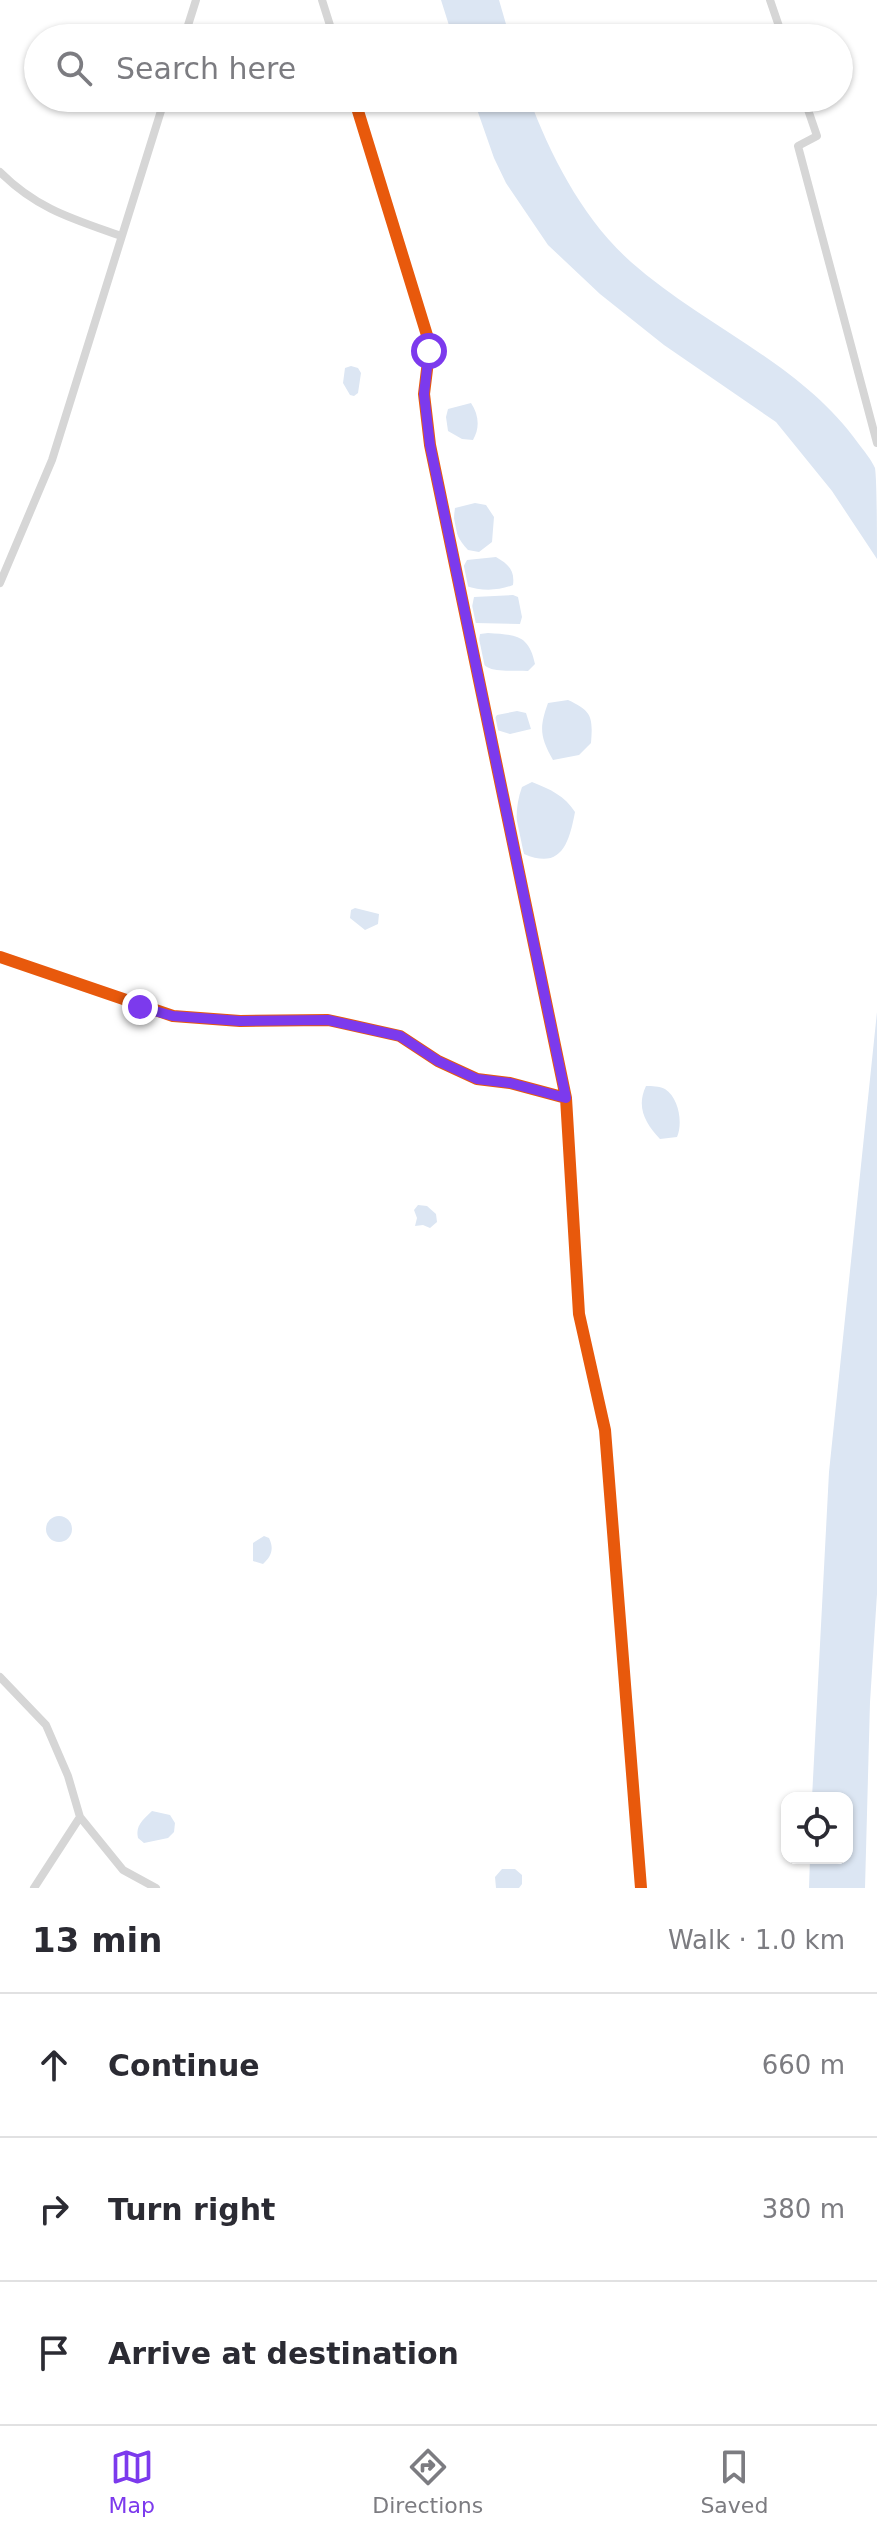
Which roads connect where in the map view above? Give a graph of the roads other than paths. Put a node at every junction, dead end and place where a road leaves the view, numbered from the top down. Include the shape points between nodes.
1 (196, 0) edge
2 (322, 0) edge
3 (770, 0) edge
4 (188, 24) edge
5 (330, 24) edge
6 (778, 24) edge
7 (161, 112) edge
8 (358, 112) edge
9 (809, 112) edge
10 (0, 172) edge
11 (121, 236) junction
12 (877, 443) edge
13 (0, 583) edge
14 (0, 957) edge
15 (566, 1098) junction
16 (0, 1677) edge
17 (80, 1817) junction
18 (34, 1888) edge
19 (156, 1888) edge
20 (641, 1888) edge

1 - 4 street
2 - 5 street
3 - 6 street
7 - 11 street
8 - 15 street via 430,345 424,394 430,445
9 - 12 street via 817,136 798,146
10 - 11 street via 54,213
11 - 13 street via 52,460
14 - 15 street via 173,1016 328,1020 400,1036 477,1079
15 - 20 street via 579,1314 605,1430
16 - 17 street via 46,1725
17 - 18 street
17 - 19 street via 123,1870

